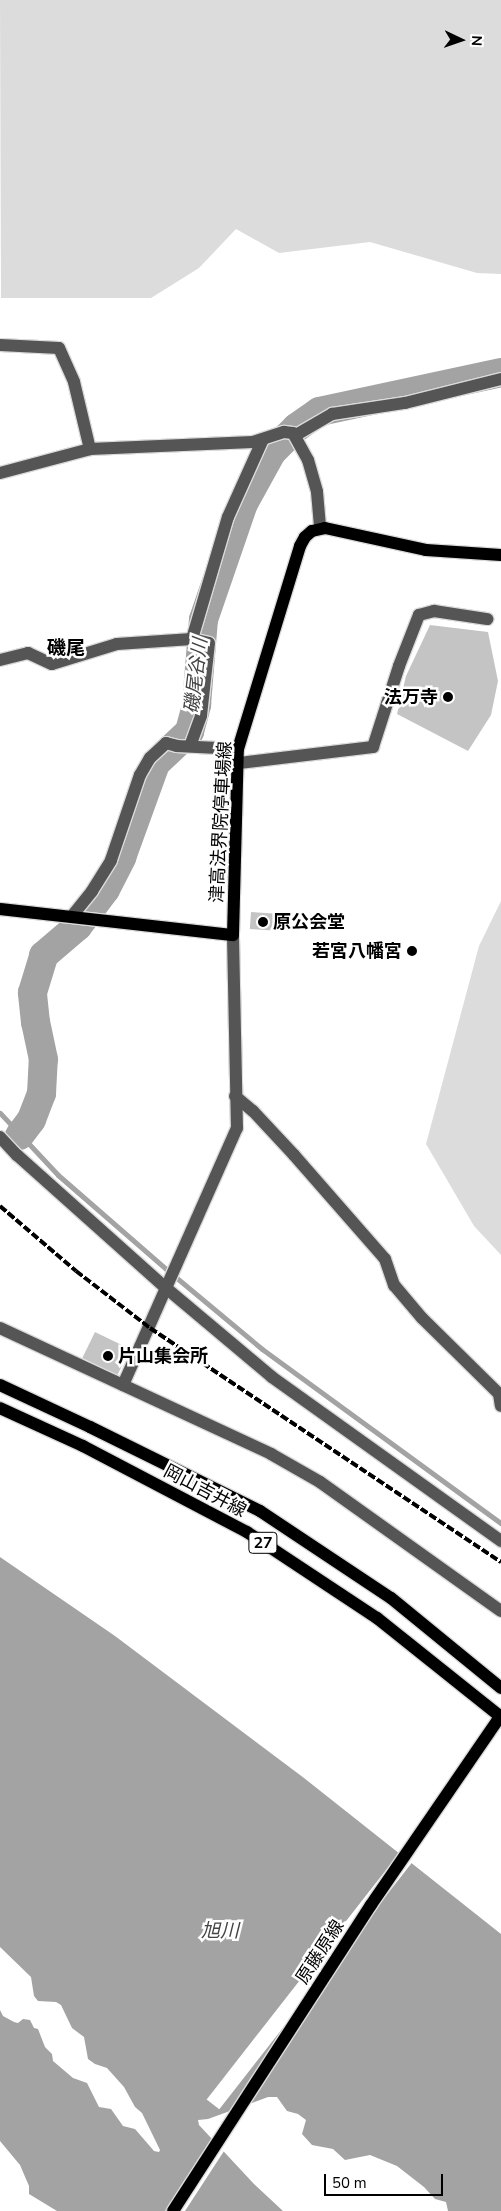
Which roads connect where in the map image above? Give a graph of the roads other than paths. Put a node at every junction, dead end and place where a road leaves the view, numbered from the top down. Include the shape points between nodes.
1 (0, 345) edge
2 (501, 379) edge
3 (291, 433) junction
4 (263, 439) junction
5 (90, 449) junction
6 (0, 473) edge
7 (320, 528) junction
8 (501, 555) edge
9 (486, 620) dead end
10 (198, 641) junction
11 (0, 660) edge
12 (190, 746) junction
13 (238, 749) junction
14 (239, 763) junction
15 (0, 909) edge
16 (80, 918) junction
17 (233, 935) junction
18 (235, 1096) junction
19 (0, 1137) edge
20 (170, 1279) junction
21 (0, 1328) edge
22 (0, 1385) edge
23 (123, 1385) junction
24 (501, 1406) edge
25 (0, 1408) edge
26 (501, 1542) edge
27 (501, 1611) edge
28 (501, 1688) edge
29 (501, 1716) edge
30 (173, 2211) edge

1 - 5 street via 59,348 74,382
2 - 3 street via 405,403 332,414
3 - 4 street
3 - 7 street via 308,460 317,492
4 - 5 street
4 - 10 street via 222,534
5 - 6 street
7 - 8 main road via 426,550
7 - 13 main road, 津高法界院停車場線 via 305,537 300,546
9 - 14 street via 434,611 420,615 399,666 373,747
10 - 11 street via 117,644 52,664 28,652
10 - 12 street via 209,643 201,716
12 - 13 street
12 - 16 street via 166,742 150,758 140,775 111,860
13 - 14 main road, 津高法界院停車場線
14 - 17 main road, 津高法界院停車場線
15 - 16 main road
16 - 17 main road
17 - 18 street
18 - 20 street via 237,1128
18 - 24 street via 288,1149 385,1259 394,1285 422,1318 499,1394
19 - 20 street via 17,1155
20 - 23 street
20 - 26 street via 279,1382
21 - 23 street
22 - 28 main road, 岡山吉井線 / 27 via 260,1511 391,1598
23 - 27 street via 271,1454 320,1482
25 - 29 main road, 岡山吉井線 / 27 via 83,1446 247,1532 377,1618
29 - 30 main road, 原藤原線 via 371,1905

